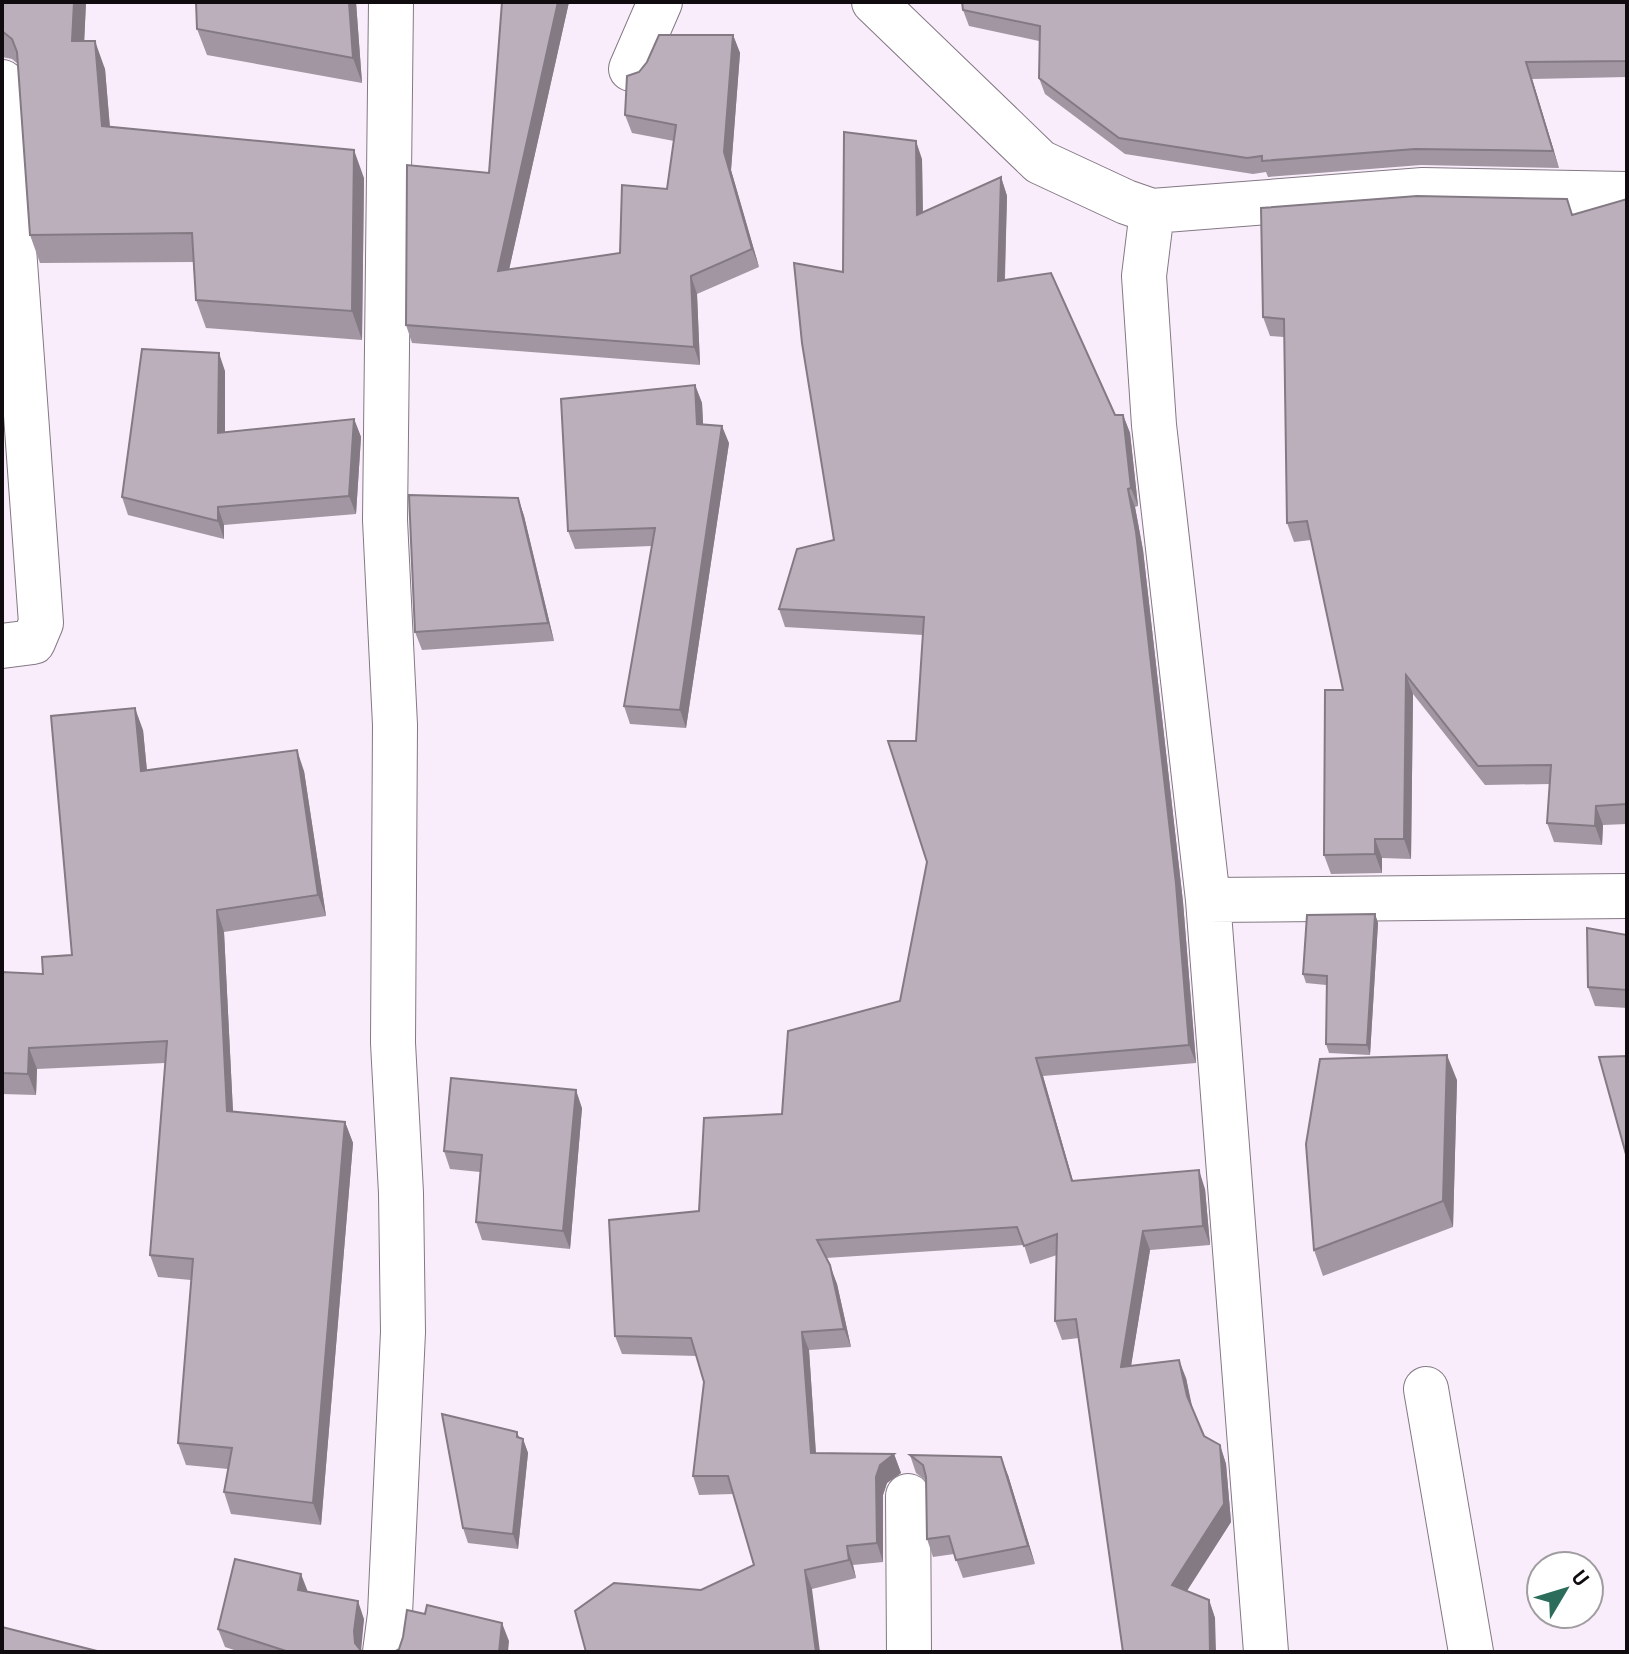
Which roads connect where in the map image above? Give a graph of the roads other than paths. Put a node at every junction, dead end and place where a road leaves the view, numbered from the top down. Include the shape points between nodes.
1 (391, 2) edge
2 (660, 2) edge
3 (874, 2) edge
4 (631, 69) dead end
5 (2, 82) edge
6 (1627, 194) edge
7 (1152, 211) junction
8 (2, 646) edge
9 (1627, 896) edge
10 (1208, 900) junction
11 (1426, 1389) dead end
12 (908, 1496) dead end
13 (385, 1652) edge
14 (909, 1652) edge
15 (1266, 1652) edge
16 (1471, 1652) edge

1 - 13 street via 385,520 395,725 393,1043 403,1332
2 - 4 street
3 - 7 street via 1040,162
5 - 8 street via 41,623 33,642
6 - 7 street via 1423,190
7 - 10 street via 1144,276 1154,425
9 - 10 street
10 - 15 street
11 - 16 street
12 - 14 street

